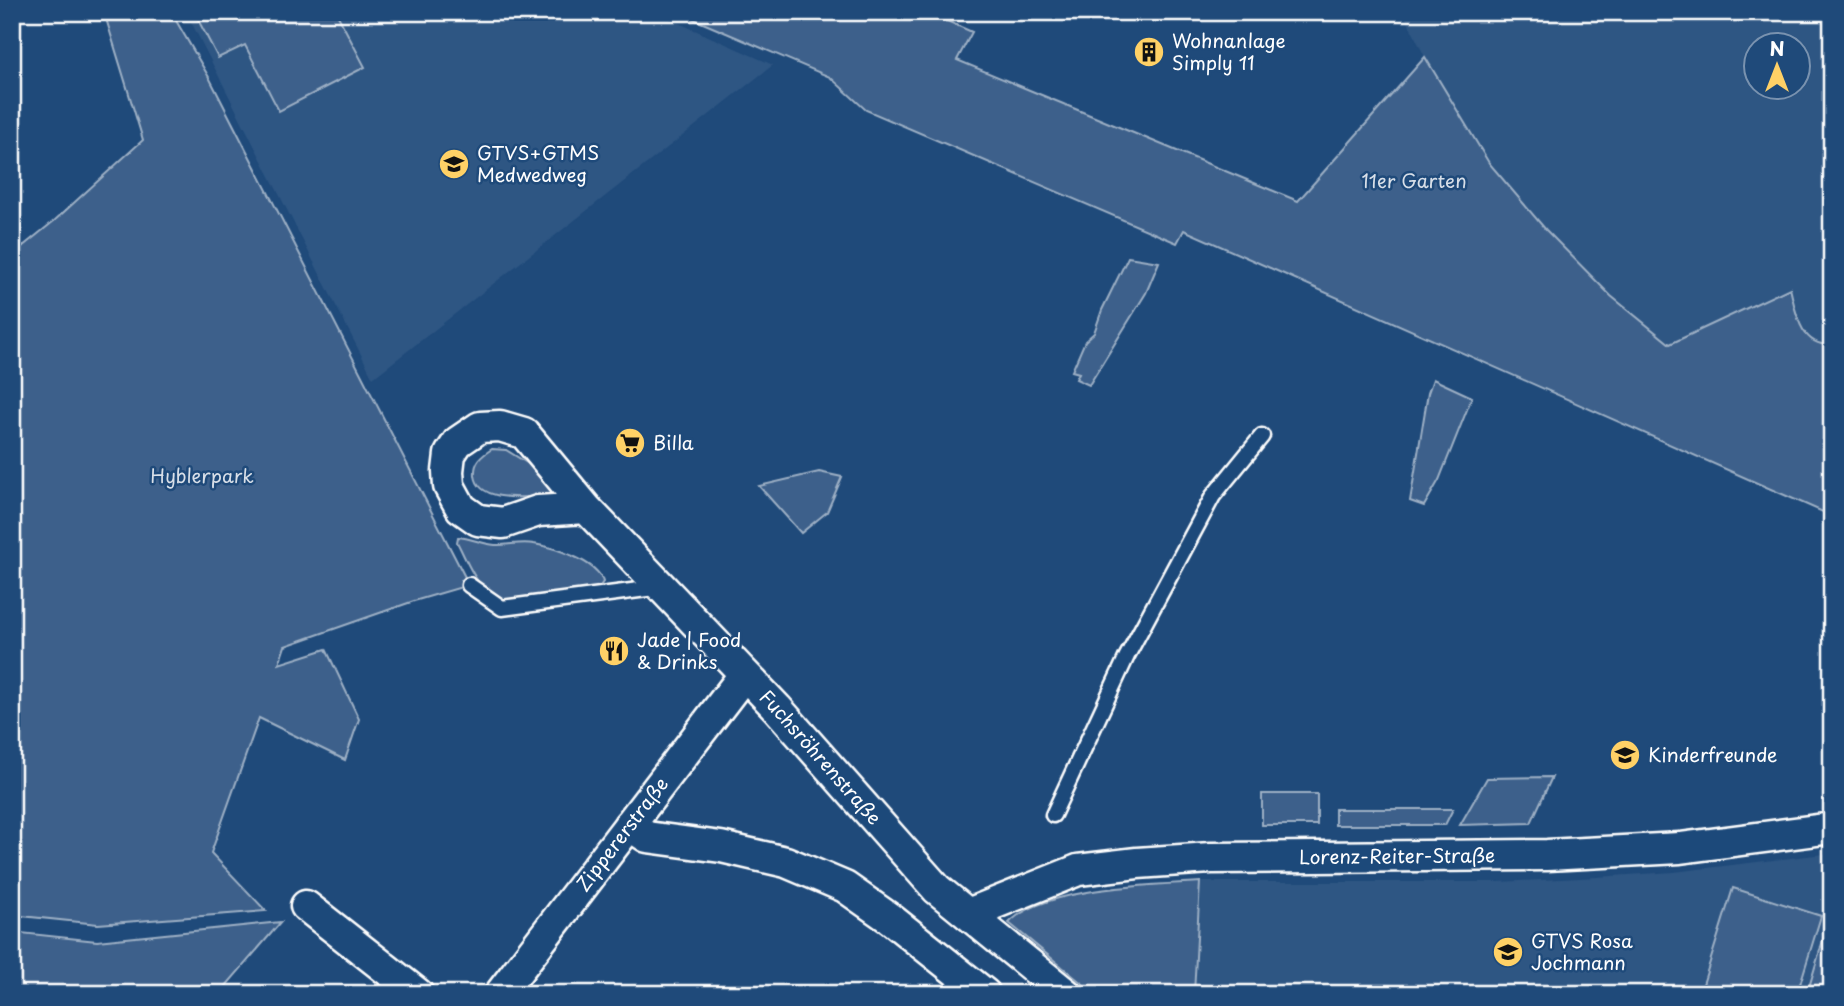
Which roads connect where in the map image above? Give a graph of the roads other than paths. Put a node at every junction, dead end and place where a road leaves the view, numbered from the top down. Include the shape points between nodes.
1 (1262, 436) dead end
2 (586, 508) dead end
3 (469, 585) dead end
4 (664, 587) junction
5 (744, 675) junction
6 (1053, 815) dead end
7 (629, 825) junction
8 (1832, 828) edge
9 (306, 906) dead end
10 (968, 914) junction
11 (418, 994) edge
12 (500, 994) edge
13 (985, 994) edge
14 (1066, 994) edge

1 - 6 lane via 1213,496 1128,656
2 - 4 street, Fuchsröhrenstraße
3 - 4 lane via 502,608
4 - 5 street, Fuchsröhrenstraße
5 - 7 street, Zippererstraße
5 - 10 street, Fuchsröhrenstraße via 937,889
7 - 12 street, Zippererstraße
7 - 13 street via 647,837 721,846 786,862 845,887
8 - 10 street, Lorenz-Reiter-Straße via 1680,848 1547,855 1211,858 1137,863 1079,870
9 - 11 street
10 - 14 street, Fuchsröhrenstraße

